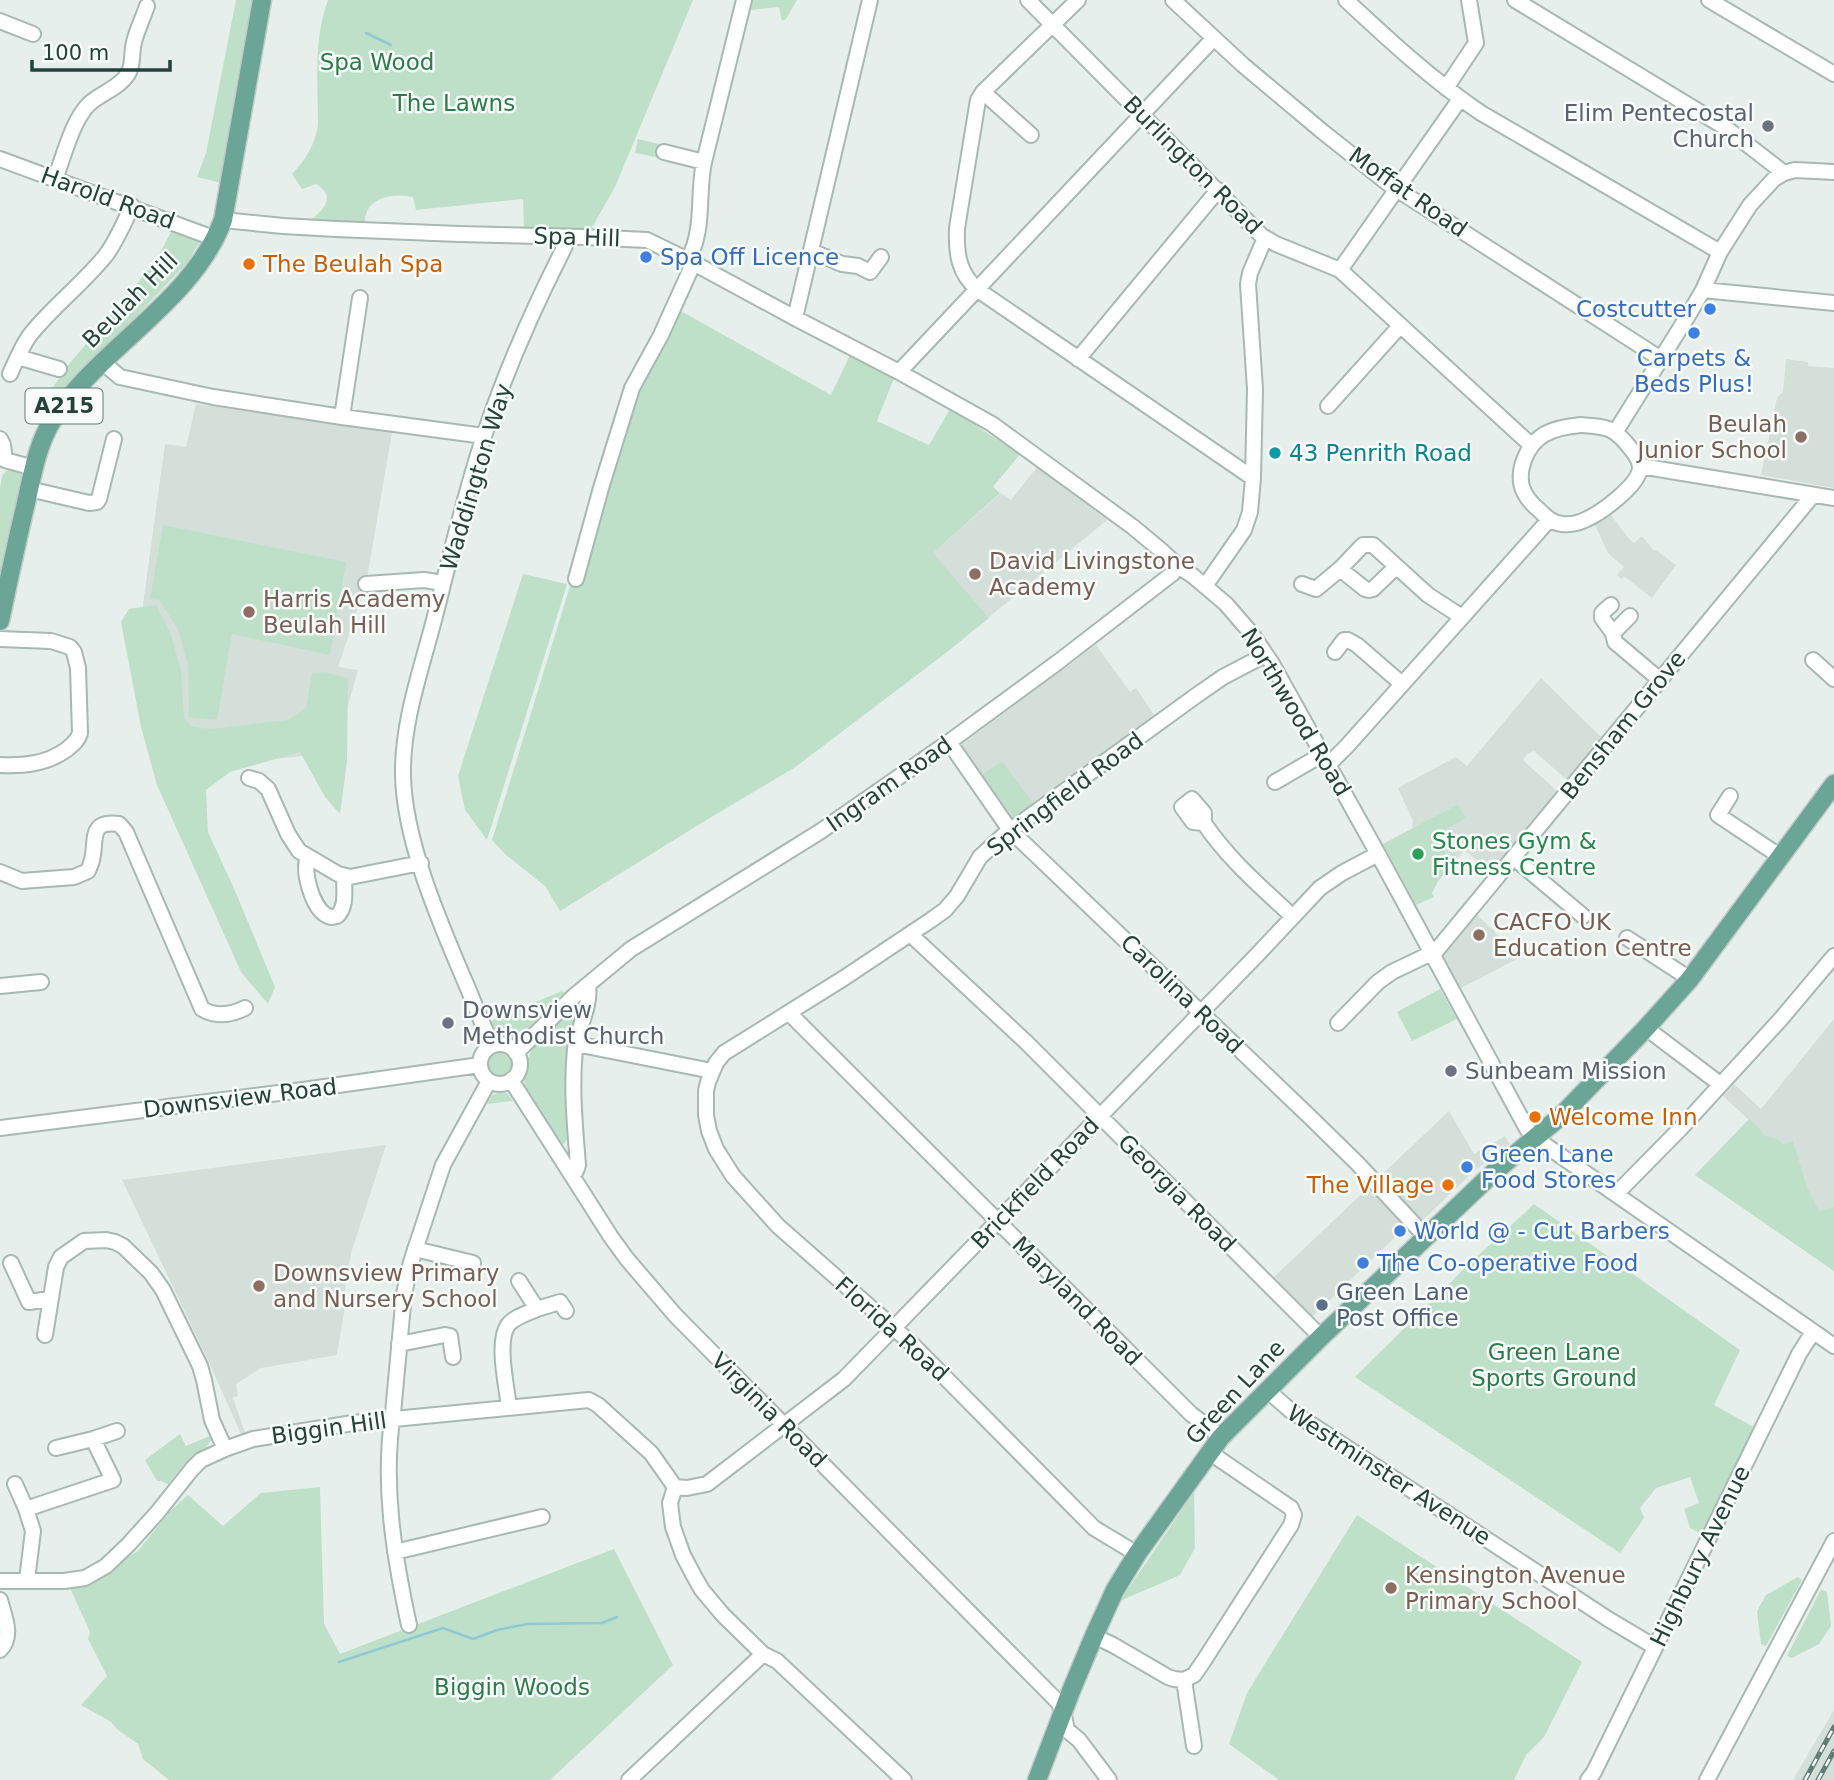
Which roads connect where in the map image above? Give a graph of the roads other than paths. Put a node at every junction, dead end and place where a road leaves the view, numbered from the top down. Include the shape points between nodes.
1 (262, 0) edge
2 (744, 0) edge
3 (870, 0) edge
4 (1028, 0) edge
5 (1078, 0) edge
6 (1346, 0) edge
7 (1469, 0) edge
8 (1709, 0) edge
9 (1176, 1) edge
10 (1524, 2) edge
11 (146, 6) dead end
12 (0, 22) edge
13 (1053, 25) junction
14 (33, 34) dead end
15 (1214, 38) junction
16 (1834, 74) edge
17 (1446, 88) junction
18 (983, 93) junction
19 (1460, 99) junction
20 (1142, 115) junction
21 (1031, 135) dead end
22 (664, 152) dead end
23 (0, 159) edge
24 (704, 162) junction
25 (1834, 172) edge
26 (1784, 173) junction
27 (55, 179) junction
28 (1397, 189) junction
29 (1218, 190) junction
30 (132, 206) junction
31 (223, 220) junction
32 (567, 237) junction
33 (1265, 238) junction
34 (216, 239) junction
35 (811, 251) junction
36 (1720, 252) junction
37 (881, 257) dead end
38 (691, 261) junction
39 (1340, 270) junction
40 (976, 289) junction
41 (1703, 290) junction
42 (360, 298) dead end
43 (1834, 303) edge
44 (795, 318) junction
45 (1401, 327) junction
46 (18, 357) junction
47 (1078, 359) junction
48 (1661, 359) junction
49 (102, 362) junction
50 (60, 369) dead end
51 (899, 372) junction
52 (10, 374) dead end
53 (1328, 406) dead end
54 (342, 417) junction
55 (1616, 431) junction
56 (484, 436) junction
57 (0, 439) edge
58 (114, 439) dead end
59 (1531, 445) junction
60 (2, 464) edge
61 (1640, 466) junction
62 (34, 468) junction
63 (1253, 478) junction
64 (29, 489) junction
65 (1813, 495) junction
66 (1834, 498) edge
67 (1549, 520) junction
68 (1178, 566) junction
69 (1396, 567) junction
70 (1340, 569) junction
71 (576, 579) dead end
72 (443, 583) junction
73 (366, 584) dead end
74 (1302, 584) dead end
75 (1205, 586) junction
76 (1611, 605) dead end
77 (1630, 616) dead end
78 (1462, 618) junction
79 (0, 621) edge
80 (1614, 633) junction
81 (0, 639) edge
82 (1335, 652) dead end
83 (1265, 655) junction
84 (1813, 660) dead end
85 (1834, 679) edge
86 (1660, 680) junction
87 (1402, 684) junction
88 (949, 742) junction
89 (1326, 759) junction
90 (0, 765) edge
91 (249, 778) dead end
92 (1275, 782) dead end
93 (1834, 785) edge
94 (1730, 796) dead end
95 (1204, 823) dead end
96 (1010, 830) junction
97 (1378, 853) junction
98 (308, 857) junction
99 (1781, 857) junction
100 (1514, 858) junction
101 (421, 863) junction
102 (0, 872) edge
103 (344, 877) junction
104 (1583, 916) dead end
105 (1293, 917) junction
106 (910, 934) junction
107 (1627, 938) dead end
108 (1432, 952) junction
109 (1834, 956) edge
110 (1690, 979) junction
111 (41, 982) dead end
112 (588, 985) junction
113 (0, 986) edge
114 (245, 1008) dead end
115 (1201, 1012) junction
116 (789, 1013) junction
117 (1338, 1023) dead end
118 (1646, 1028) junction
119 (576, 1044) junction
120 (493, 1045) junction
121 (516, 1053) junction
122 (480, 1065) junction
123 (712, 1071) junction
124 (512, 1080) junction
125 (489, 1081) junction
126 (1720, 1084) junction
127 (1101, 1116) junction
128 (0, 1128) edge
129 (1535, 1138) junction
130 (571, 1174) junction
131 (1616, 1194) junction
132 (998, 1222) junction
133 (1426, 1237) junction
134 (415, 1249) junction
135 (11, 1262) dead end
136 (473, 1264) dead end
137 (519, 1281) dead end
138 (50, 1299) junction
139 (537, 1309) junction
140 (566, 1311) dead end
141 (895, 1327) junction
142 (1813, 1332) junction
143 (45, 1335) dead end
144 (1321, 1338) junction
145 (399, 1344) junction
146 (1834, 1346) edge
147 (453, 1357) dead end
148 (1267, 1390) junction
149 (509, 1408) junction
150 (392, 1419) junction
151 (784, 1426) junction
152 (117, 1431) dead end
153 (93, 1439) junction
154 (1215, 1444) junction
155 (56, 1448) dead end
156 (225, 1449) junction
157 (15, 1484) dead end
158 (676, 1487) junction
159 (26, 1509) junction
160 (542, 1517) dead end
161 (1834, 1541) edge
162 (395, 1552) junction
163 (1136, 1555) junction
164 (27, 1580) junction
165 (0, 1581) edge
166 (0, 1600) edge
167 (409, 1625) dead end
168 (1094, 1636) junction
169 (1656, 1647) junction
170 (0, 1650) edge
171 (763, 1654) junction
172 (1184, 1680) junction
173 (1063, 1712) junction
174 (1194, 1746) dead end
175 (1589, 1779) edge
176 (629, 1780) edge
177 (904, 1780) edge
178 (1037, 1780) edge
179 (1109, 1780) edge
180 (1707, 1780) edge

1 - 31 main road, Beulah Hill / A215
2 - 24 street
3 - 35 street
4 - 13 street, Burlington Road
5 - 13 street
6 - 17 street
7 - 17 street via 1476,43
8 - 16 street
9 - 15 street, Moffat Road
10 - 26 street via 1726,128
11 - 27 street via 127,75 78,119
12 - 14 street
13 - 18 street
13 - 20 street, Burlington Road
15 - 20 street
15 - 28 street, Moffat Road
17 - 19 street
18 - 21 street
18 - 40 street via 977,104 957,239 960,266
19 - 28 street
19 - 36 street
20 - 29 street, Burlington Road
20 - 40 street
22 - 24 street
23 - 27 street, Harold Road
24 - 38 street
25 - 26 street
26 - 36 street via 1750,205
27 - 30 street, Harold Road
28 - 39 street
28 - 48 street, Moffat Road
29 - 33 street, Burlington Road
29 - 47 street
30 - 34 street, Harold Road
30 - 46 street via 107,253 33,332
31 - 32 street, Spa Hill
31 - 34 main road, Beulah Hill / A215
32 - 38 street, Spa Hill via 647,240
32 - 56 street, Waddington Way via 523,333
33 - 39 street, Burlington Road
33 - 63 street via 1248,284 1255,369
34 - 49 main road, Beulah Hill / A215 via 174,293
35 - 37 street via 870,272
35 - 44 street
36 - 41 street
38 - 44 street, Spa Hill
38 - 71 street via 661,335 632,388
39 - 45 street, Burlington Road
40 - 47 street
40 - 51 street
41 - 43 street
41 - 48 street
42 - 54 street
44 - 51 street, Spa Hill
45 - 53 street
45 - 59 street, Burlington Road
46 - 50 street
46 - 52 street
47 - 63 street
48 - 55 street
49 - 54 street via 116,375 135,380
49 - 62 main road, Beulah Hill / A215 via 53,421
51 - 68 street, Northwood Road via 1003,432 1133,527
54 - 56 street
55 - 59 street via 1568,426 1547,432
55 - 61 street
56 - 72 street, Waddington Way
57 - 60 street via 4,444
58 - 64 street via 97,502
59 - 67 street via 1523,465 1523,487
60 - 62 street
61 - 65 street
61 - 67 street via 1625,490 1589,518 1571,524
62 - 64 main road, Beulah Hill / A215
63 - 75 street via 1247,524
64 - 79 main road, Beulah Hill / A215
65 - 66 street
65 - 86 street, Bensham Grove
67 - 78 street
68 - 75 street, Northwood Road
68 - 88 street, Ingram Road
69 - 70 street via 1369,590
69 - 70 street via 1368,544
69 - 78 street
70 - 74 street via 1316,589
72 - 73 street
72 - 101 street, Waddington Way via 403,758 406,807
75 - 83 street, Northwood Road via 1245,625
76 - 80 street via 1602,618
77 - 80 street
78 - 87 street
80 - 86 street via 1615,642
81 - 90 street via 51,642 74,652 79,733 72,745 54,758 36,764
82 - 87 street via 1348,640
83 - 89 street, Northwood Road
83 - 96 street, Springfield Road via 1223,677
84 - 85 street
86 - 100 street, Bensham Grove
87 - 89 street via 1340,754
88 - 96 street, Carolina Road
88 - 112 street, Ingram Road via 782,857 640,943
89 - 92 street
89 - 97 street, Northwood Road
91 - 98 street via 268,789 293,842
93 - 99 main road, Green Lane
94 - 99 street via 1718,815
95 - 105 street via 1241,868
96 - 106 street, Springfield Road via 980,857 951,904
96 - 115 street, Carolina Road
97 - 105 street, Brickfield Road via 1328,882
97 - 108 street, Northwood Road
98 - 103 street
98 - 103 street via 309,885 321,911 329,917 342,912
99 - 110 main road, Green Lane
100 - 104 street
100 - 108 street, Bensham Grove
101 - 103 street
101 - 120 street, Waddington Way via 443,929
102 - 114 street via 22,881 74,877 88,871 94,834 108,823 119,824 202,1009 223,1015
105 - 115 street, Brickfield Road
106 - 116 street, Springfield Road
106 - 127 street, Georgia Road
107 - 110 street
108 - 117 street, Bensham Grove via 1378,982
108 - 129 street, Northwood Road
109 - 126 street
110 - 118 main road, Green Lane
111 - 113 street
112 - 119 street via 590,997
112 - 121 street, Ingram Road
115 - 127 street, Brickfield Road
115 - 133 street, Carolina Road via 1357,1163
116 - 123 street, Springfield Road via 724,1053
116 - 132 street, Maryland Road
118 - 126 street
118 - 129 main road, Green Lane
119 - 123 street
119 - 130 street via 573,1105 578,1165
120 - 121 street via 505,1044
120 - 122 street via 483,1053
121 - 124 street via 519,1069
122 - 125 street
122 - 128 street, Downsview Road
123 - 141 street, Florida Road via 706,1103 709,1131 733,1176 785,1233
124 - 125 street via 502,1084
124 - 130 street, Virginia Road
125 - 134 street via 443,1165
126 - 131 street
127 - 132 street, Brickfield Road
127 - 144 street, Georgia Road
129 - 131 street
129 - 133 main road, Green Lane
130 - 151 street, Virginia Road via 650,1287
131 - 142 street
132 - 141 street, Brickfield Road
132 - 154 street, Maryland Road via 1191,1414
133 - 144 main road, Green Lane
134 - 136 street
134 - 145 street
135 - 138 street via 29,1302
137 - 139 street
138 - 143 street
138 - 156 street via 56,1267 71,1249 96,1240 123,1246 163,1290 200,1366 212,1420
139 - 140 street via 560,1302
139 - 149 street via 512,1321 504,1333
141 - 151 street, Brickfield Road via 844,1379
141 - 163 street, Florida Road via 1094,1528
142 - 146 street
142 - 169 street, Highbury Avenue
144 - 148 main road, Green Lane
145 - 147 street via 450,1336
145 - 150 street
148 - 154 main road, Green Lane
148 - 169 street, Westminster Avenue via 1291,1411
149 - 150 street, Biggin Hill
149 - 158 street, Biggin Hill via 592,1401 650,1453
150 - 156 street, Biggin Hill via 253,1439
150 - 162 street via 389,1478
151 - 158 street, Brickfield Road via 708,1484
151 - 173 street, Virginia Road
152 - 153 street
153 - 155 street
153 - 159 street via 113,1480
154 - 163 main road, Green Lane
154 - 172 street, Maryland Road via 1286,1505 1293,1520 1203,1662
156 - 164 street, Biggin Hill via 191,1469 106,1566 85,1578
157 - 159 street
158 - 171 street via 671,1514 688,1566 712,1603
159 - 164 street via 33,1531
160 - 162 street
161 - 180 street
162 - 167 street
163 - 168 main road, Green Lane
164 - 165 street, Biggin Hill
166 - 170 street via 8,1628
168 - 172 street via 1168,1677
168 - 173 main road, Green Lane
169 - 175 street, Highbury Avenue
171 - 176 street
171 - 177 street via 777,1661
172 - 174 street
173 - 178 main road, Green Lane
173 - 179 street, Virginia Road via 1067,1731

